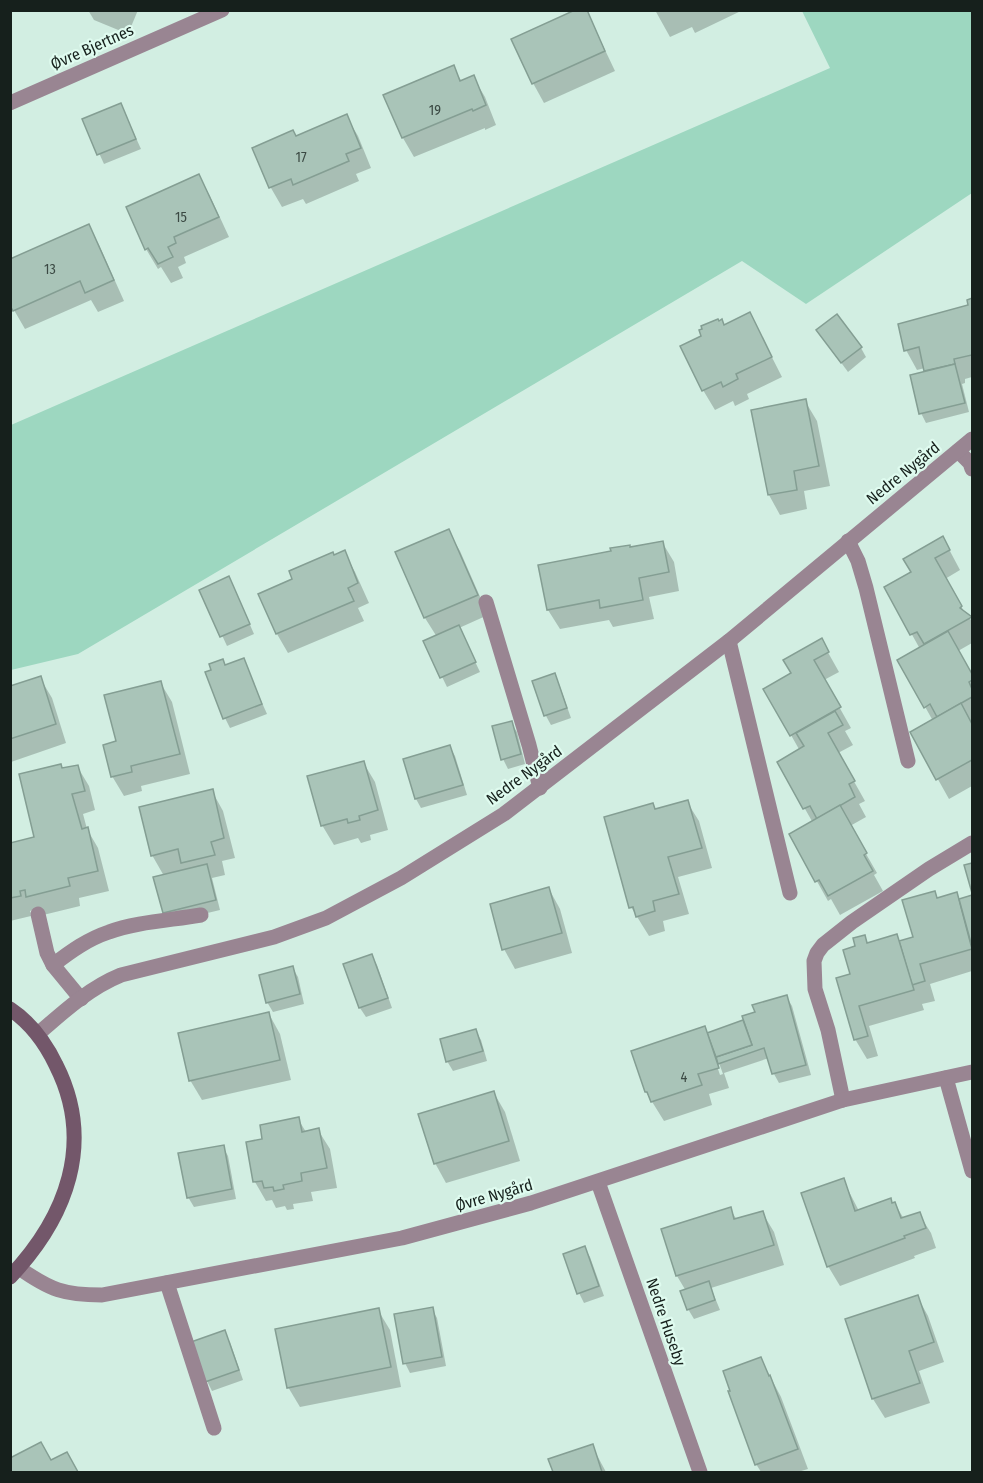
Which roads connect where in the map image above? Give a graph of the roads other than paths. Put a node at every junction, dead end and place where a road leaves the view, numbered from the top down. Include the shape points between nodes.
1 (222, 10) edge
2 (10, 103) edge
3 (972, 440) edge
4 (958, 451) junction
5 (972, 469) edge
6 (848, 542) junction
7 (486, 602) dead end
8 (729, 641) junction
9 (908, 761) dead end
10 (540, 788) junction
11 (972, 843) edge
12 (790, 893) dead end
13 (38, 914) dead end
14 (201, 915) dead end
15 (53, 965) junction
16 (81, 999) junction
17 (10, 1009) edge
18 (38, 1034) junction
19 (972, 1072) edge
20 (946, 1078) junction
21 (843, 1100) junction
22 (972, 1171) edge
23 (598, 1182) junction
24 (15, 1273) edge
25 (167, 1283) junction
26 (214, 1428) dead end
27 (700, 1473) edge

1 - 2 street, Øvre Bjertnes
3 - 4 street, Nedre Nygård
4 - 5 street
4 - 6 street, Nedre Nygård
6 - 8 street, Nedre Nygård
6 - 9 street via 866,588
7 - 10 street
8 - 10 street, Nedre Nygård
8 - 12 street
10 - 16 street, Nedre Nygård via 400,878 326,918 274,937 121,975
11 - 21 street via 852,922 817,953 815,989
13 - 15 street via 43,942
14 - 15 street via 111,931 80,945
15 - 16 street
16 - 18 street, Nedre Nygård
17 - 18 main road
18 - 24 main road via 64,1080 72,1106 74,1158 67,1189 54,1216
19 - 20 street, Øvre Nygård
20 - 21 street, Øvre Nygård
20 - 22 street
21 - 23 street, Øvre Nygård
23 - 25 street, Øvre Nygård via 402,1238
23 - 27 street, Nedre Huseby
24 - 25 street, Øvre Nygård via 55,1290 79,1295 102,1295
25 - 26 street

